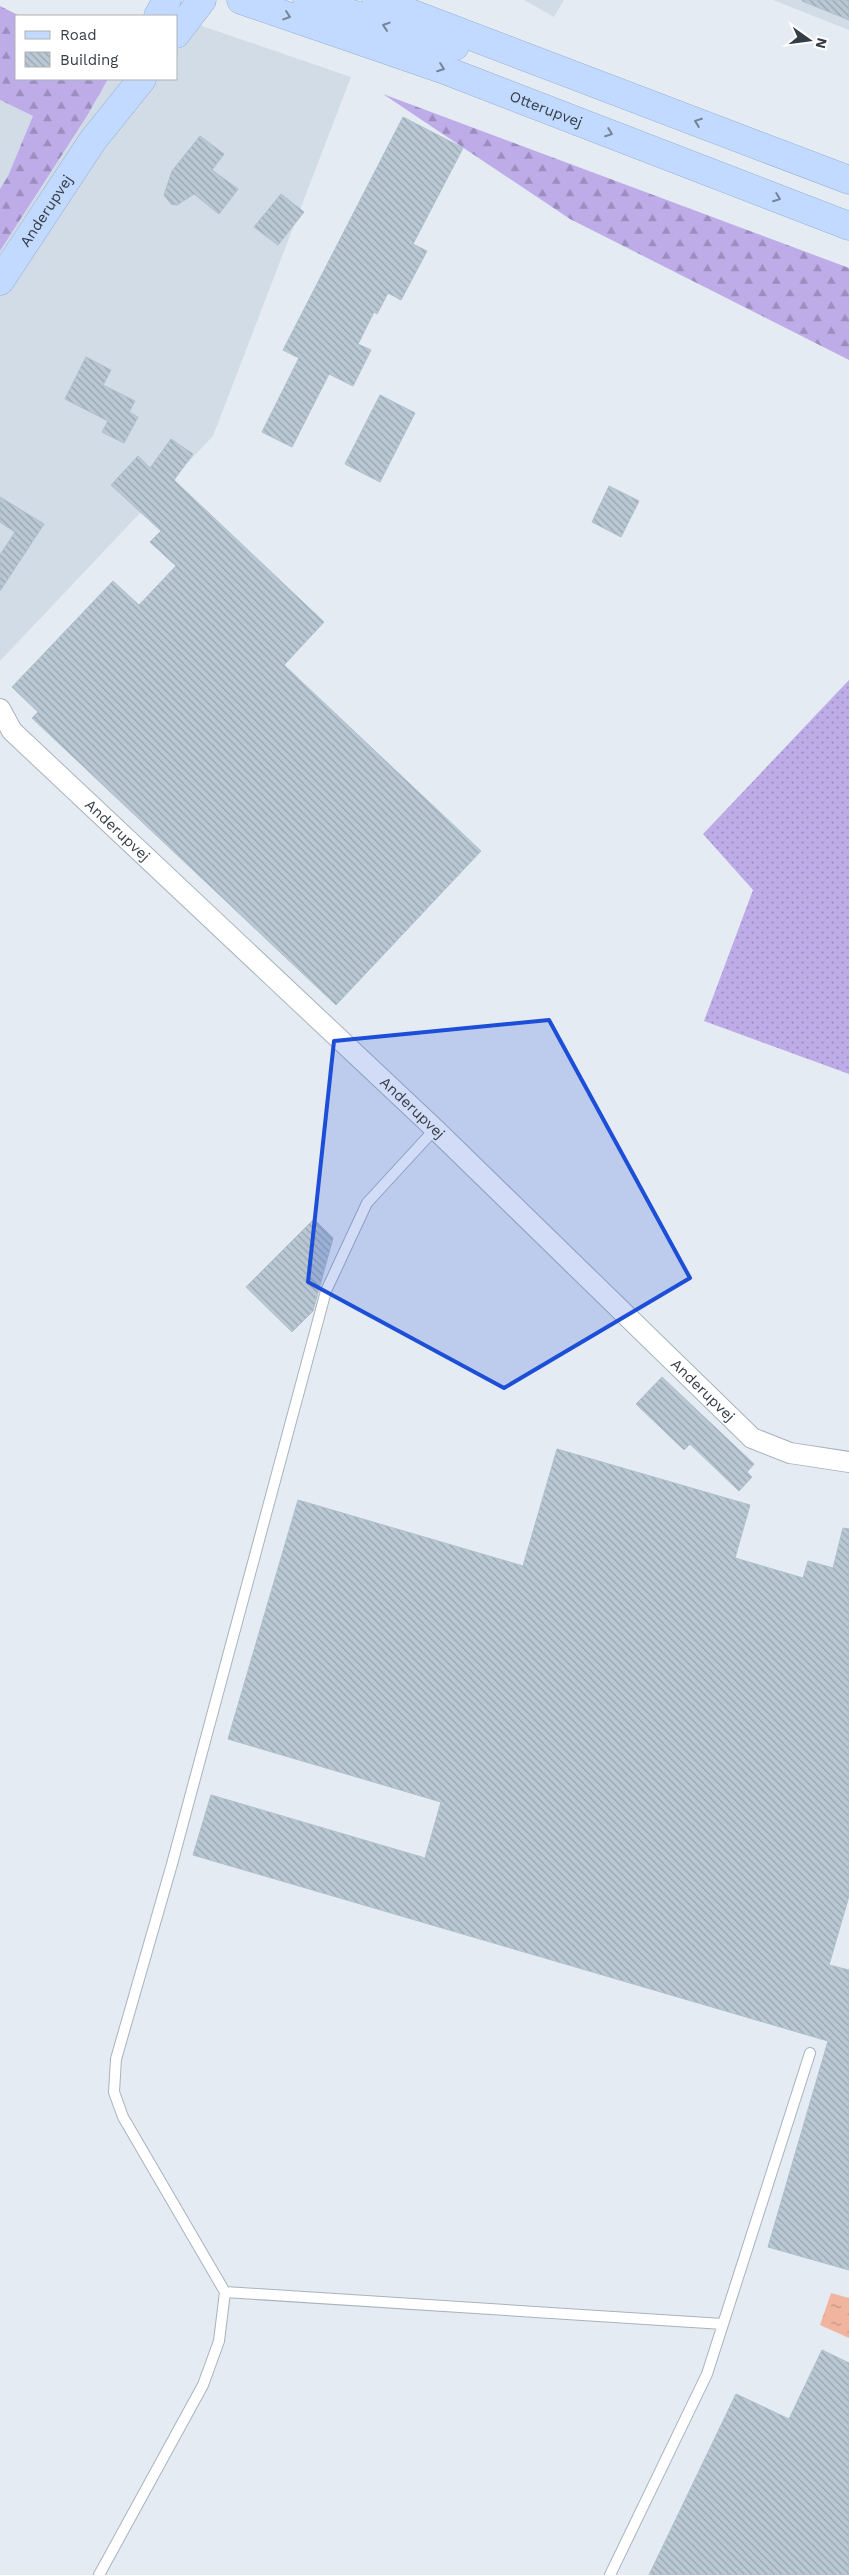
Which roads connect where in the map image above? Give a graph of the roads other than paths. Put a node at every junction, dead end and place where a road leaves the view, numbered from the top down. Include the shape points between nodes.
1 (167, 0) edge
2 (202, 0) edge
3 (241, 0) edge
4 (307, 0) edge
5 (376, 0) edge
6 (159, 15) edge
7 (178, 31) edge
8 (552, 67) junction
9 (123, 80) edge
10 (141, 80) edge
11 (93, 140) junction
12 (849, 180) edge
13 (849, 226) edge
14 (0, 281) edge
15 (0, 709) edge
16 (435, 1129) junction
17 (849, 1462) edge
18 (810, 2052) dead end
19 (225, 2292) junction
20 (723, 2324) junction
21 (99, 2575) edge
22 (610, 2575) edge

1 - 6 main road
2 - 7 main road
3 -> 13 main road, Otterupvej via 452,72
8 -> 4 main road via 436,42
5 - 8 main road
12 -> 8 main road
9 - 11 main road, Anderupvej
10 - 11 main road, Anderupvej
11 - 14 main road, Anderupvej
15 - 16 street, Anderupvej via 12,731
16 - 17 street, Anderupvej via 752,1438 790,1453
16 - 19 lane via 367,1203 326,1291 116,2059 114,2092 123,2116
18 - 20 lane
19 - 20 lane
19 - 21 lane via 218,2341 203,2385
20 - 22 lane via 707,2374

